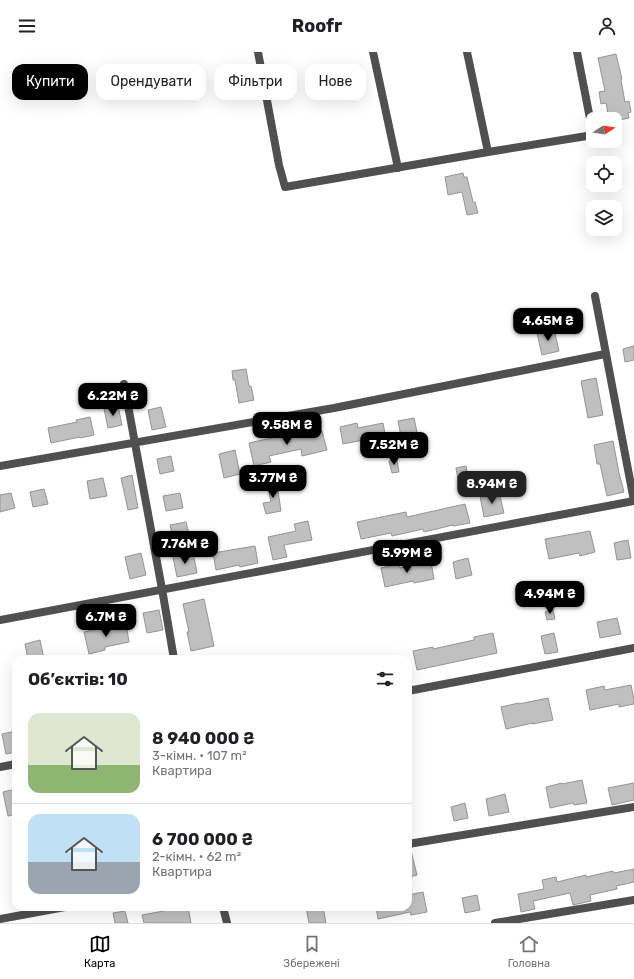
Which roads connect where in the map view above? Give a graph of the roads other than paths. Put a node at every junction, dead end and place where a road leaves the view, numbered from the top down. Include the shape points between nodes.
1 (258, 52) edge
2 (373, 52) edge
3 (467, 52) edge
4 (576, 52) edge
5 (588, 112) edge
6 (586, 136) edge
7 (488, 152) junction
8 (398, 168) junction
9 (595, 296) dead end
10 (605, 354) junction
11 (124, 384) dead end
12 (135, 443) junction
13 (0, 466) edge
14 (634, 501) edge
15 (162, 589) junction
16 (0, 620) edge
17 (634, 648) edge
18 (173, 655) edge
19 (412, 690) edge
20 (12, 764) edge
21 (0, 766) edge
22 (634, 807) edge
23 (412, 843) edge
24 (634, 900) edge
25 (45, 911) edge
26 (224, 911) edge
27 (0, 920) edge
28 (226, 923) edge
29 (495, 923) edge

1 - 8 street via 285,188
2 - 8 street
3 - 7 street
4 - 5 street
6 - 7 street
7 - 8 street
9 - 10 street
10 - 12 street via 334,408
10 - 14 street
11 - 12 street
12 - 13 street
12 - 15 street
14 - 15 street
15 - 16 street
15 - 18 street
17 - 19 street
20 - 21 street
22 - 23 street
24 - 29 street
25 - 27 street
26 - 28 street

